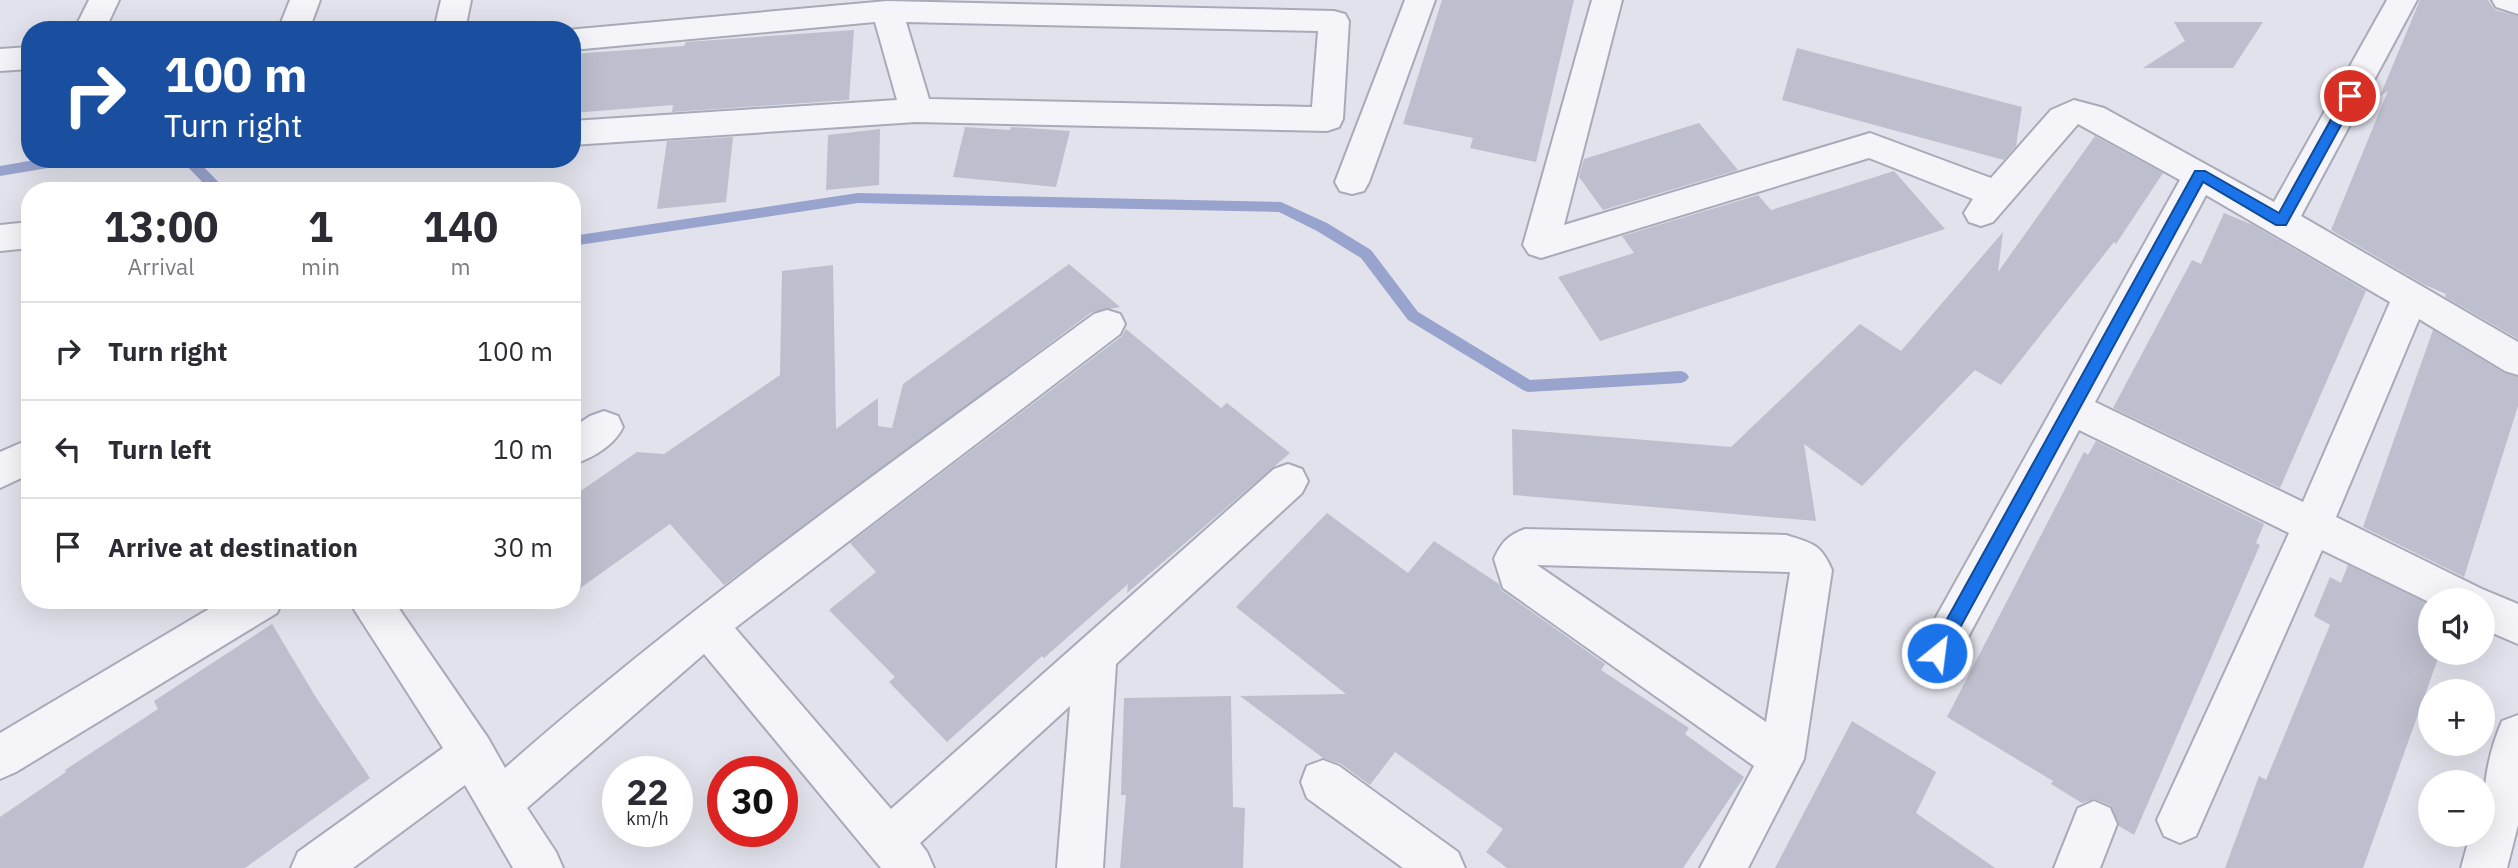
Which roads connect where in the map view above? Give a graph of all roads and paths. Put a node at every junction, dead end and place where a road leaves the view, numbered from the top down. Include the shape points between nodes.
1 (104, 0) edge
2 (304, 0) edge
3 (456, 0) edge
4 (1420, 0) edge
5 (1607, 0) edge
6 (2402, 0) edge
7 (2507, 0) edge
8 (2518, 4) edge
9 (877, 8) edge
10 (718, 12) edge
11 (94, 21) edge
12 (296, 21) edge
13 (451, 21) edge
14 (581, 37) edge
15 (21, 59) edge
16 (0, 60) edge
17 (916, 110) junction
18 (581, 132) edge
19 (2200, 174) junction
20 (1352, 182) dead end
21 (2281, 221) junction
22 (21, 236) edge
23 (0, 238) edge
24 (2411, 295) junction
25 (1107, 324) dead end
26 (2518, 360) edge
27 (2071, 408) junction
28 (604, 426) dead end
29 (581, 443) edge
30 (21, 460) edge
31 (0, 471) edge
32 (1288, 481) dead end
33 (2313, 525) junction
34 (2442, 588) edge
35 (247, 609) edge
36 (375, 609) edge
37 (2495, 614) edge
38 (2518, 625) edge
39 (707, 626) junction
40 (1937, 653) dead end
41 (1095, 654) junction
42 (2518, 736) edge
43 (472, 753) junction
44 (0, 757) edge
45 (1782, 759) junction
46 (1323, 782) dead end
47 (499, 803) junction
48 (2180, 820) dead end
49 (2094, 824) dead end
50 (900, 854) edge
51 (314, 868) edge
52 (540, 868) edge
53 (1080, 868) edge
54 (1442, 868) edge
55 (1723, 868) edge
56 (2077, 868) edge
57 (2484, 868) edge

1 - 11 street
2 - 12 street
3 - 13 street
4 - 20 street
5 - 19 street via 1541,245 1870,145 1990,204 2063,118 2074,112 2092,116
6 - 21 street
7 - 8 street
9 - 10 street
9 - 17 street
9 - 17 street via 1334,21 1328,119
10 - 14 street
15 - 16 street
17 - 18 street
19 - 21 street
19 - 27 street
21 - 24 street
22 - 23 street
24 - 26 street
24 - 33 street
25 - 39 street
27 - 33 street
27 - 40 street
28 - 29 street
30 - 31 street
32 - 41 street
33 - 34 street
33 - 48 street
35 - 44 street
36 - 43 street
37 - 38 street
39 - 47 street via 562,744
39 - 50 street
41 - 50 street
41 - 53 street
42 - 57 street
43 - 47 street
43 - 51 street
45 - 45 street via 1812,570 1804,559 1786,553 1525,547 1514,559 1518,575
45 - 55 street
46 - 54 street
47 - 52 street
49 - 56 street

